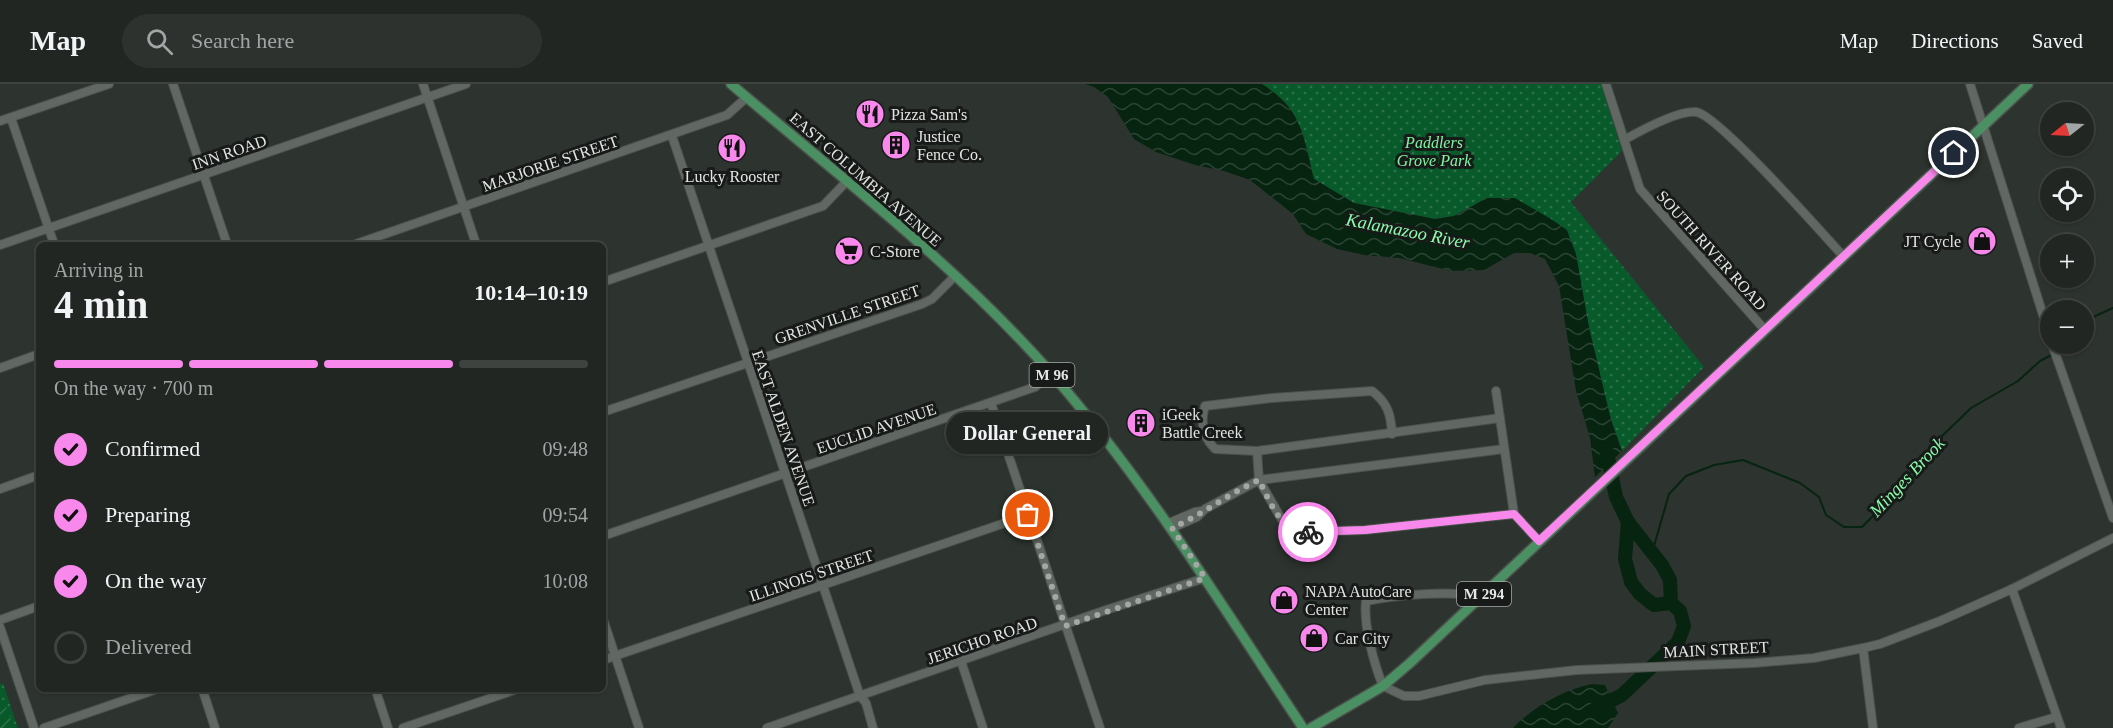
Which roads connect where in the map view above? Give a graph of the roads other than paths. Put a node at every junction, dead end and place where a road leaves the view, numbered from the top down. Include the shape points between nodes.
1 (110, 84) edge
2 (173, 84) edge
3 (423, 84) edge
4 (466, 84) edge
5 (731, 84) edge
6 (1606, 84) edge
7 (1970, 84) edge
8 (2028, 84) edge
9 (747, 97) junction
10 (427, 98) junction
11 (11, 118) junction
12 (0, 121) edge
13 (1984, 124) junction
14 (672, 136) junction
15 (1624, 140) junction
16 (204, 174) junction
17 (847, 181) junction
18 (464, 207) junction
19 (48, 229) junction
20 (53, 242) edge
21 (226, 242) edge
22 (362, 242) edge
23 (475, 242) edge
24 (0, 245) edge
25 (709, 246) junction
26 (1843, 256) junction
27 (955, 276) junction
28 (606, 281) edge
29 (2040, 304) edge
30 (1766, 330) junction
31 (2056, 354) edge
32 (36, 355) edge
33 (748, 363) junction
34 (0, 368) edge
35 (1050, 373) junction
36 (1496, 392) dead end
37 (991, 403) junction
38 (606, 411) edge
39 (1500, 418) junction
40 (1392, 434) junction
41 (1504, 449) junction
42 (1257, 451) junction
43 (785, 474) junction
44 (36, 476) edge
45 (1259, 480) junction
46 (0, 489) edge
47 (1514, 514) junction
48 (1028, 515) junction
49 (2113, 518) edge
50 (1170, 525) junction
51 (606, 535) edge
52 (2113, 538) edge
53 (1539, 541) junction
54 (1205, 578) junction
55 (822, 585) junction
56 (2012, 589) junction
57 (1480, 597) junction
58 (36, 607) edge
59 (0, 620) edge
60 (1065, 626) junction
61 (0, 627) edge
62 (606, 628) edge
63 (1863, 648) junction
64 (615, 656) junction
65 (606, 659) edge
66 (961, 661) junction
67 (1383, 686) junction
68 (148, 692) edge
69 (203, 692) edge
70 (376, 692) edge
71 (508, 692) edge
72 (860, 696) junction
73 (2056, 717) junction
74 (34, 728) edge
75 (45, 728) edge
76 (215, 728) edge
77 (388, 728) edge
78 (403, 728) edge
79 (639, 728) edge
80 (767, 728) edge
81 (873, 728) edge
82 (983, 728) edge
83 (1100, 728) edge
84 (1303, 728) edge
85 (1311, 728) edge
86 (1873, 728) edge
87 (2019, 728) edge
88 (2061, 728) edge

1 - 11 street
2 - 16 street
3 - 10 street
4 - 10 street, INN ROAD
5 - 9 main road, EAST COLUMBIA AVENUE / M 96
6 - 15 street, SOUTH RIVER ROAD
7 - 13 street
8 - 13 main road, M 294
9 - 14 street, MARJORIE STREET via 727,115
9 - 17 main road, EAST COLUMBIA AVENUE / M 96
10 - 16 street, INN ROAD
10 - 18 street
11 - 12 street
11 - 19 street
13 - 26 main road, M 294
13 - 29 street
14 - 18 street, MARJORIE STREET
14 - 25 street, EAST ALDEN AVENUE
15 - 26 street via 1676,116 1695,111 1704,114 1730,136
15 - 30 street, SOUTH RIVER ROAD via 1640,189
16 - 19 street, INN ROAD
16 - 21 street
17 - 25 street via 823,206
17 - 27 main road, EAST COLUMBIA AVENUE / M 96
18 - 22 street, MARJORIE STREET
18 - 23 street
19 - 20 street
19 - 24 street, INN ROAD
25 - 28 street
25 - 33 street, EAST ALDEN AVENUE
26 - 30 main road, M 294
27 - 33 street, GRENVILLE STREET via 932,299
27 - 35 main road, EAST COLUMBIA AVENUE / M 96
30 - 53 main road, M 294
31 - 49 street
32 - 34 street
33 - 38 street, GRENVILLE STREET
33 - 43 street, EAST ALDEN AVENUE
35 - 37 street, EUCLID AVENUE via 1035,387
35 - 50 main road, EAST COLUMBIA AVENUE / M 96 via 1114,449
36 - 39 street
37 - 43 street, EUCLID AVENUE
37 - 48 street
39 - 40 street
39 - 41 street
40 - 42 street
40 - 42 street via 1389,410 1372,391 1204,406 1203,431 1215,449
41 - 45 street
41 - 47 street
42 - 45 street
43 - 51 street, EUCLID AVENUE
43 - 55 street, EAST ALDEN AVENUE
44 - 46 street
45 - 47 street via 1282,520 1298,532 1365,530
45 - 50 street via 1197,517
47 - 53 street
48 - 55 street, ILLINOIS STREET
48 - 60 street
50 - 54 main road, EAST COLUMBIA AVENUE / M 96
52 - 56 street, MAIN STREET
53 - 57 main road, M 294
54 - 60 street, JERICHO ROAD
54 - 84 main road, EAST COLUMBIA AVENUE / M 96
55 - 64 street, ILLINOIS STREET
55 - 72 street, EAST ALDEN AVENUE
56 - 63 street, MAIN STREET via 1906,635
56 - 73 street
57 - 67 main road, M 294
57 - 67 street via 1466,594 1366,601
58 - 59 street
60 - 66 street, JERICHO ROAD
60 - 83 street
61 - 74 street
62 - 64 street
63 - 67 street, MAIN STREET via 1814,658 1754,663 1577,670 1485,680 1419,696 1404,696
63 - 86 street
64 - 65 street, ILLINOIS STREET
64 - 79 street
66 - 72 street, JERICHO ROAD
66 - 82 street
67 - 85 main road, M 294
68 - 75 street
69 - 76 street
70 - 77 street
71 - 78 street
72 - 80 street, JERICHO ROAD
72 - 81 street, EAST ALDEN AVENUE
73 - 87 street
73 - 88 street

